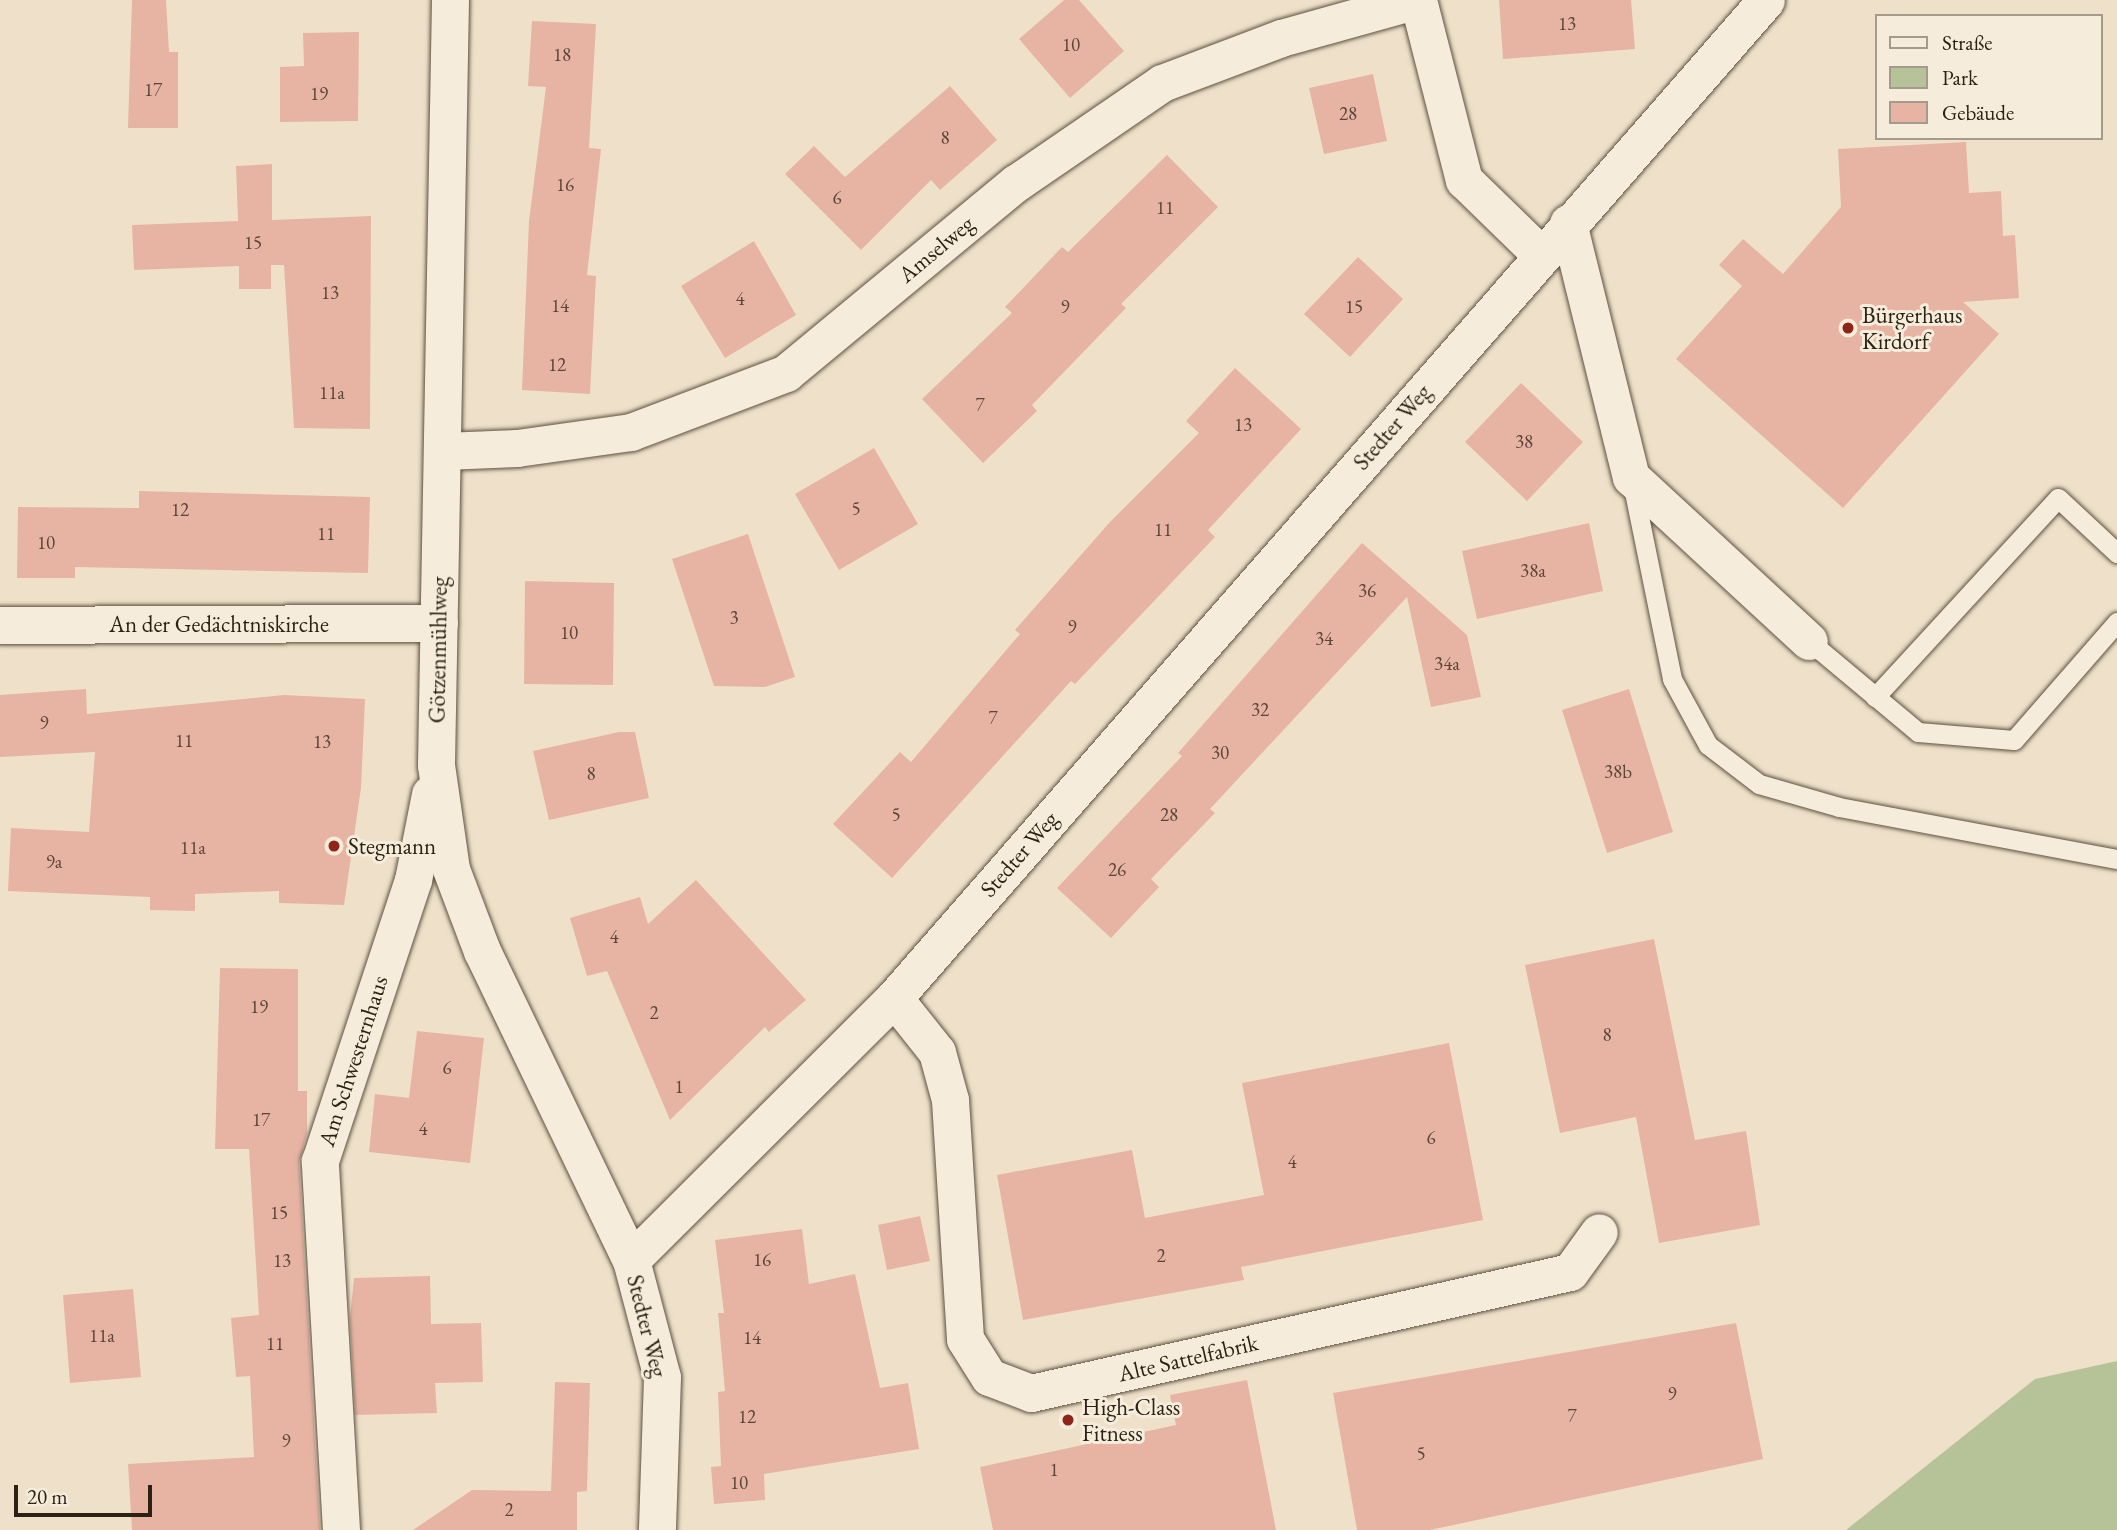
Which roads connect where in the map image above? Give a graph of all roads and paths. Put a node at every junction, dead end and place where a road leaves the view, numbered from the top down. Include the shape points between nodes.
1 (450, 0) edge
2 (1417, 0) edge
3 (1766, 0) edge
4 (1568, 223) junction
5 (1541, 255) junction
6 (444, 452) junction
7 (1631, 477) junction
8 (2117, 553) edge
9 (439, 623) junction
10 (0, 625) edge
11 (2114, 630) edge
12 (1809, 641) joint
13 (1875, 697) junction
14 (436, 765) junction
15 (2117, 859) edge
16 (894, 998) junction
17 (1599, 1232) dead end
18 (631, 1260) junction
19 (341, 1530) edge
20 (657, 1530) edge

1 - 6 street, Götzenmühlweg
2 - 5 street via 1464,180
2 - 6 street, Amselweg via 1281,38 1162,83 1016,183 786,373 631,432 517,449
3 - 4 street, Stedter Weg
4 - 5 street, Stedter Weg
4 - 7 street
5 - 16 street, Stedter Weg
6 - 9 street, Götzenmühlweg
7 - 12 street
7 - 15 lane via 1672,679 1708,745 1759,784 1839,807
8 - 13 lane via 2058,498
9 - 10 street, An der Gedächtniskirche
9 - 14 street, Götzenmühlweg
11 - 13 lane via 2014,740 1918,733
12 - 13 lane
14 - 18 street, Götzenmühlweg via 451,869 482,951
14 - 19 street, Am Schwesternhaus via 414,880 320,1161
16 - 17 street, Alte Sattelfabrik via 937,1052 950,1100 965,1339 989,1377 1031,1393 1570,1272
16 - 18 street, Stedter Weg
18 - 20 street, Stedter Weg via 662,1377

